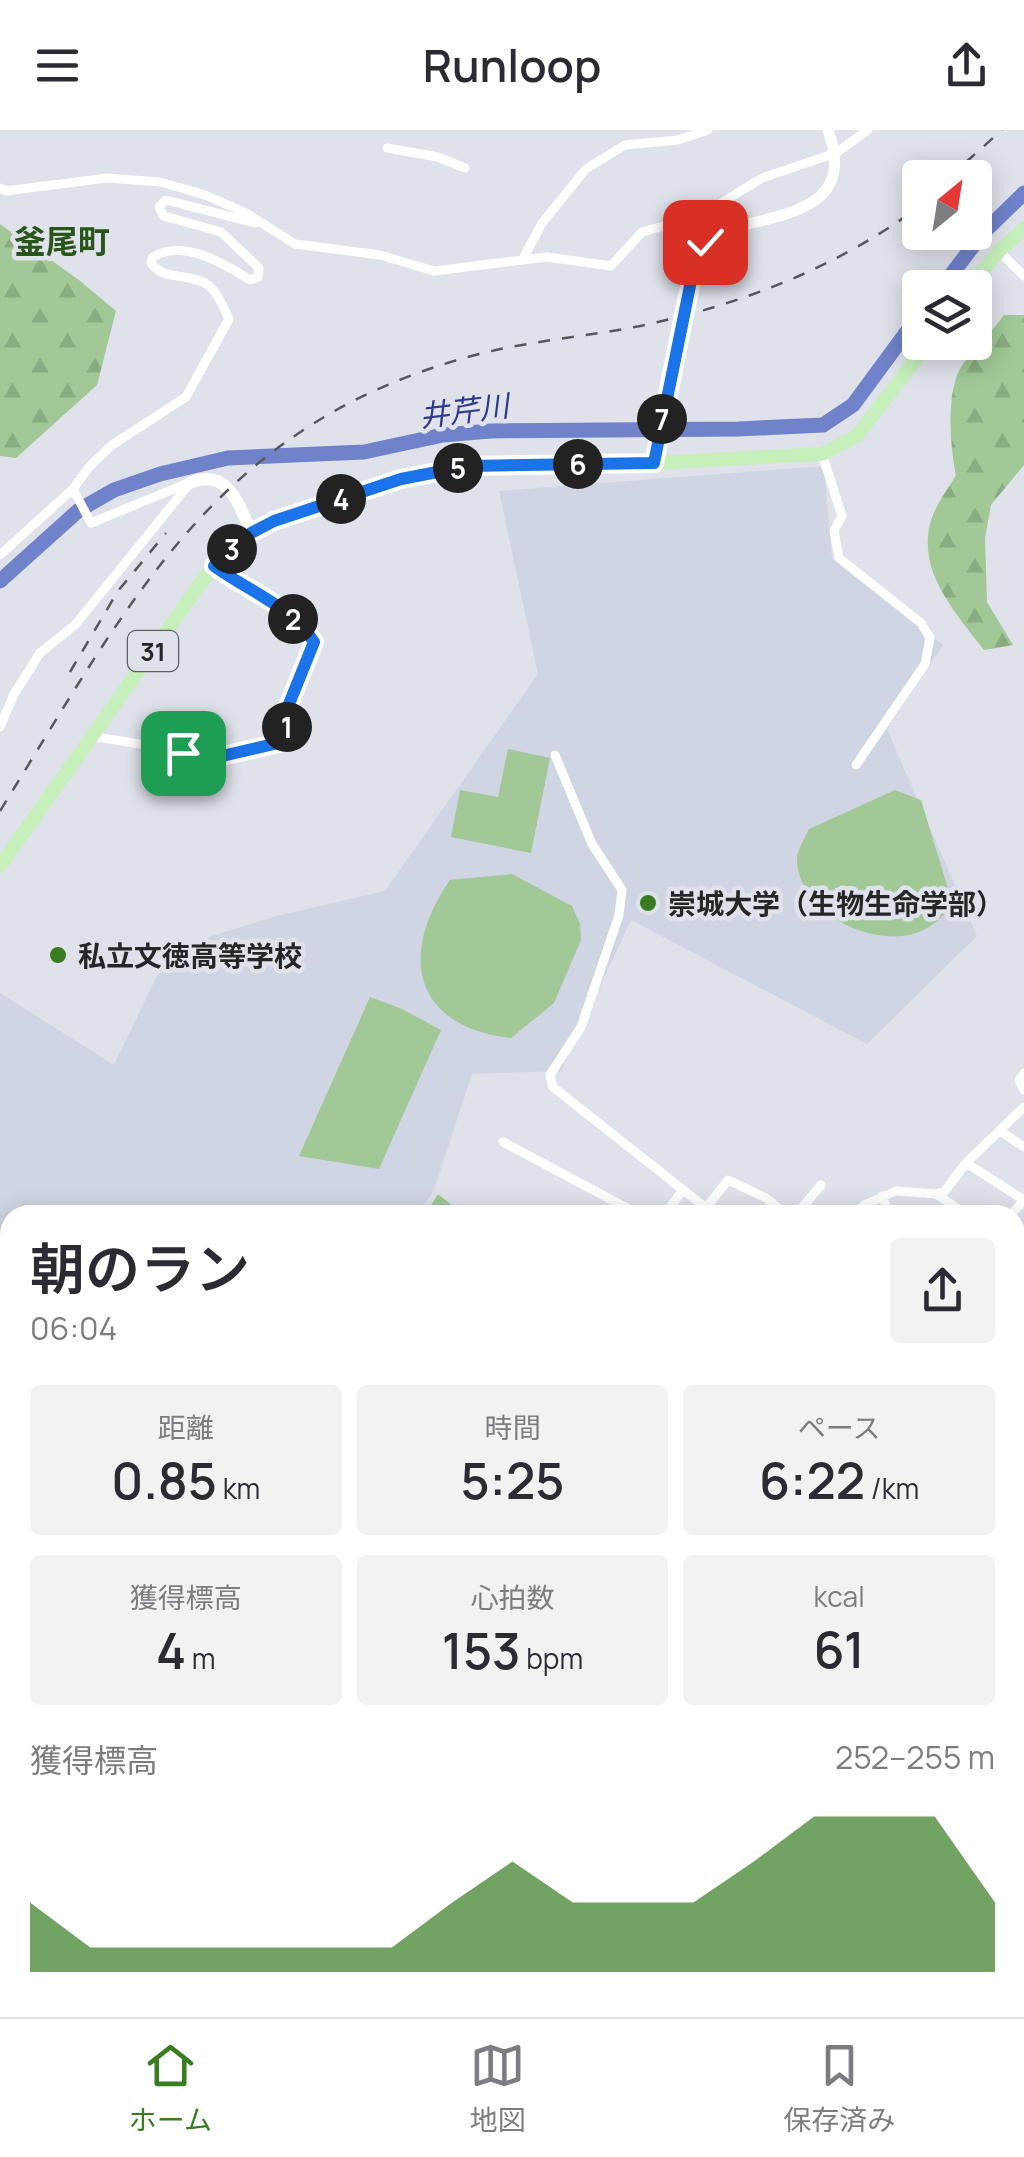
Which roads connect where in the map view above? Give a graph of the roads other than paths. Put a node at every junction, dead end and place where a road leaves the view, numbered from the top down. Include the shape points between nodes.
1 (708, 130) edge
2 (828, 130) edge
3 (868, 130) edge
4 (387, 148) dead end
5 (836, 152) junction
6 (464, 168) dead end
7 (0, 188) edge
8 (271, 228) junction
9 (1024, 229) edge
10 (998, 252) junction
11 (524, 258) junction
12 (984, 270) edge
13 (1024, 276) edge
14 (915, 360) edge
15 (822, 454) junction
16 (655, 456) junction
17 (190, 482) junction
18 (73, 489) junction
19 (251, 533) junction
20 (0, 555) edge
21 (214, 566) junction
22 (0, 726) edge
23 (91, 736) junction
24 (555, 755) dead end
25 (856, 765) dead end
26 (0, 866) edge
27 (1024, 1072) edge
28 (1024, 1090) edge
29 (1024, 1107) edge
30 (1000, 1132) junction
31 (502, 1142) dead end
32 (1024, 1147) edge
33 (966, 1162) junction
34 (821, 1185) dead end
35 (683, 1190) junction
36 (936, 1194) junction
37 (882, 1196) junction
38 (621, 1205) edge
39 (672, 1205) edge
40 (699, 1205) edge
41 (711, 1205) edge
42 (774, 1205) edge
43 (804, 1205) edge
44 (864, 1205) edge
45 (886, 1205) edge
46 (953, 1205) edge
47 (1020, 1205) edge

1 - 11 street via 625,146 586,169 542,223
2 - 5 street
3 - 5 street
4 - 6 street
5 - 11 street via 762,178 700,216 642,232 611,266
5 - 16 street via 832,180 811,204 716,232 697,256
7 - 8 street via 108,178 160,182 205,195
8 - 11 street via 295,244 380,255 434,271
8 - 18 street via 166,200 159,207 164,216 221,232 258,268 258,277 250,280 220,261 174,250 153,256 158,272 204,282 228,319 186,397 112,445
9 - 10 main road
10 - 12 main road
10 - 13 street
14 - 15 main road, 31 via 865,428
15 - 16 main road, 31
15 - 25 street via 842,516 834,532 839,558 921,623 930,638 925,664
16 - 19 main road, 31 via 451,469 401,479
17 - 18 street via 91,523
17 - 19 main road via 205,478 234,492
17 - 22 street via 75,625 40,654
18 - 20 street
19 - 21 main road, 31
21 - 23 main road, 31
21 - 23 street via 272,601 314,642 287,709 287,741 218,757
23 - 26 main road, 31
24 - 35 street via 592,844 622,890 581,1026 550,1075 553,1087
27 - 28 street
29 - 30 street
30 - 32 street
30 - 33 street
31 - 38 street
33 - 36 street
33 - 47 street via 1024,1200
34 - 43 street
35 - 39 street
35 - 40 street
36 - 37 street via 905,1190
36 - 46 street
37 - 44 street
37 - 45 street
41 - 42 street via 728,1180

